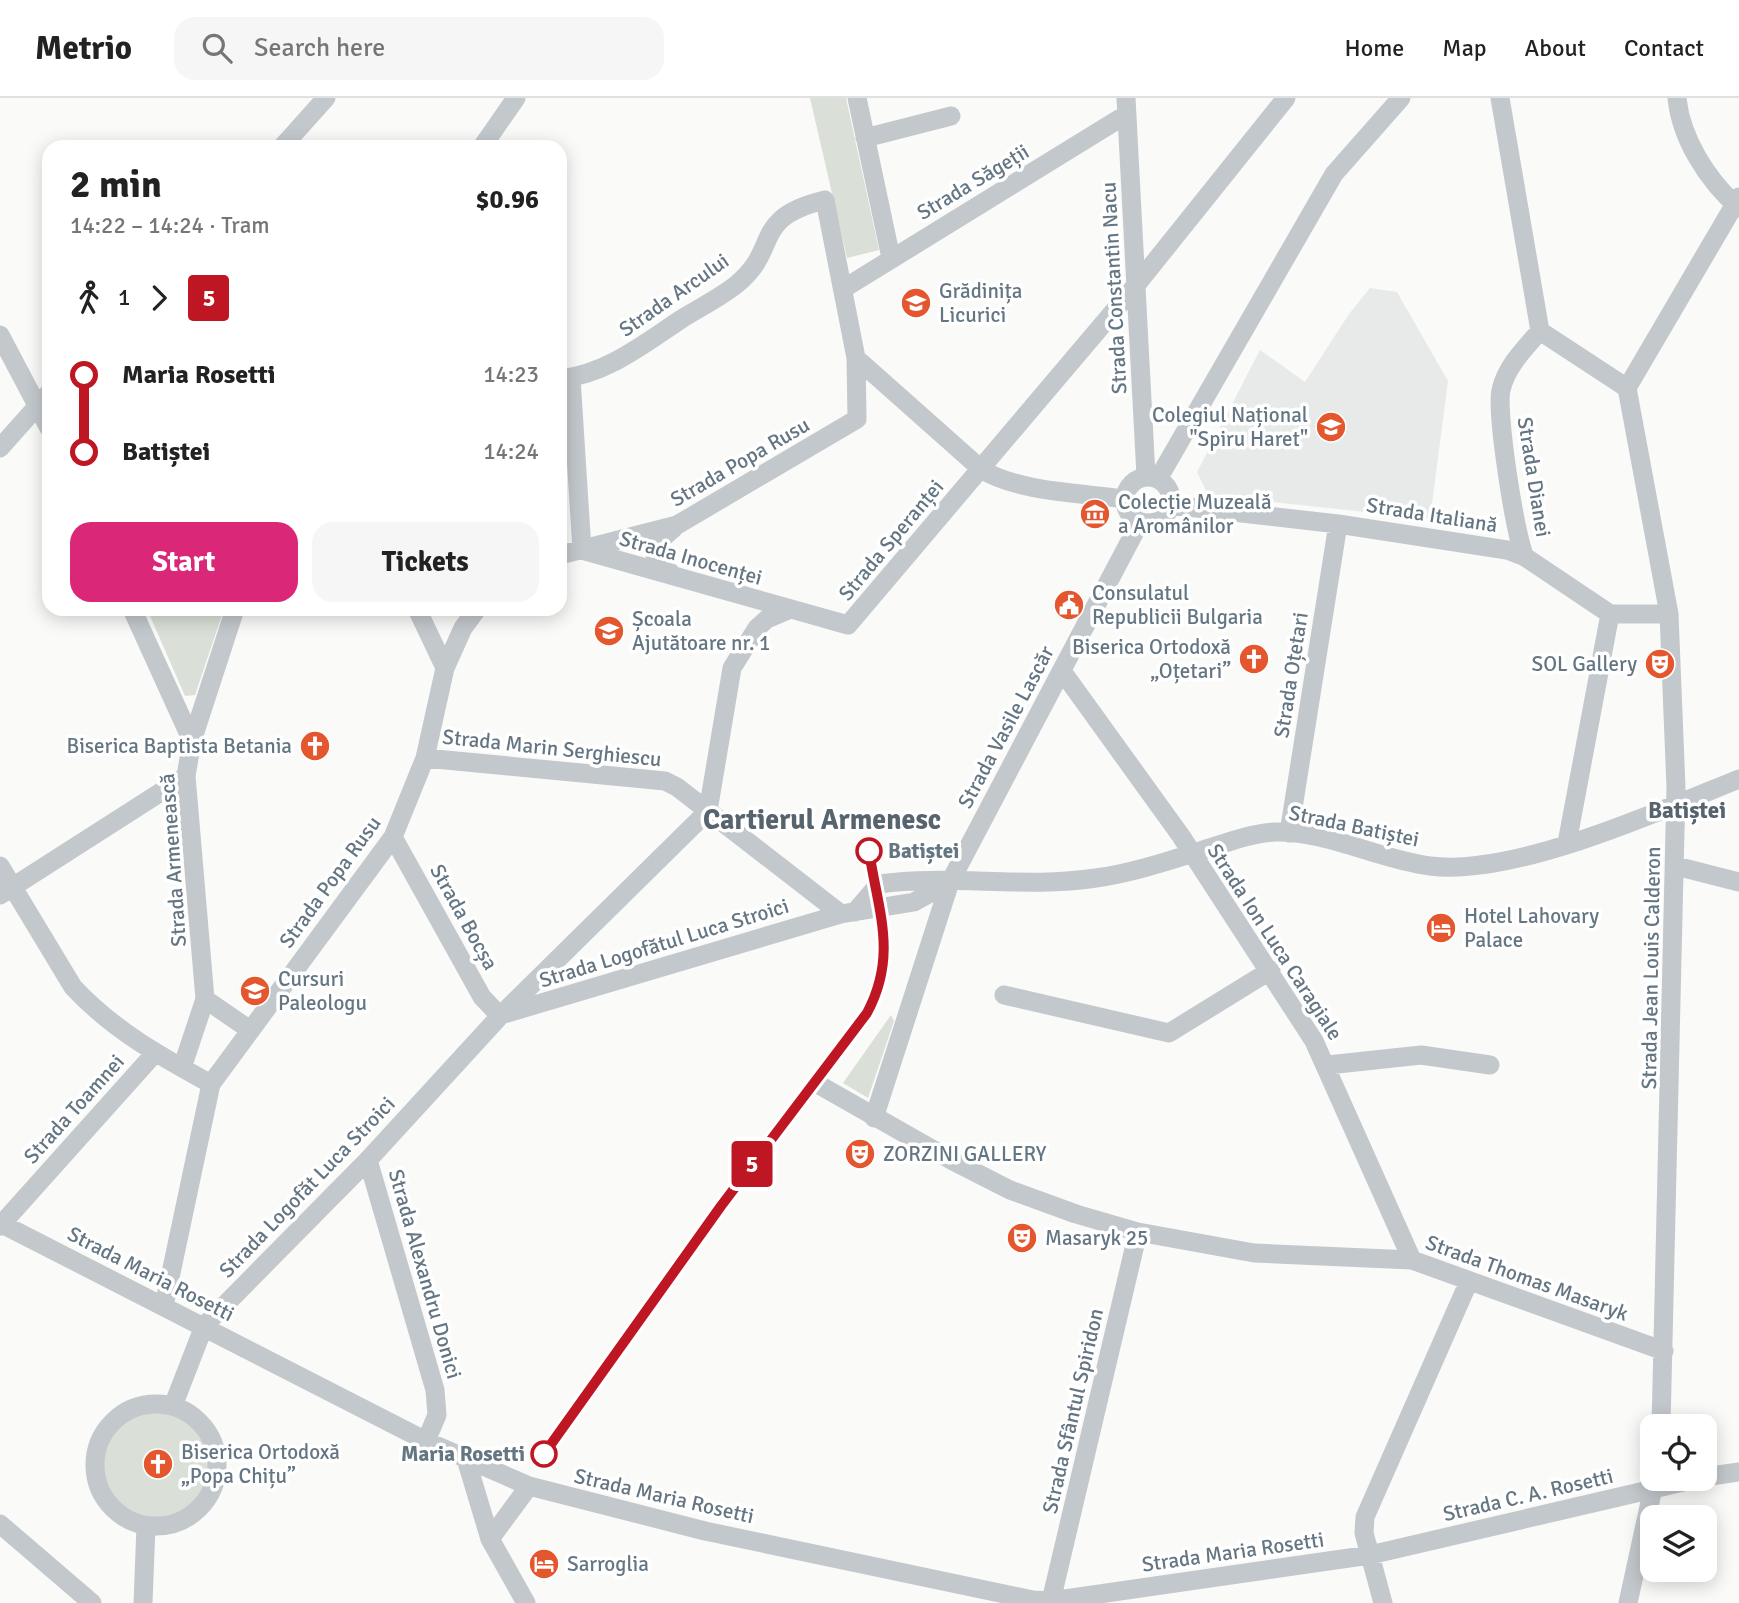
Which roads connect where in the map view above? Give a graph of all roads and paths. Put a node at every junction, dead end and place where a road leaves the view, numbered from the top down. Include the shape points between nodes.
1 (326, 98) edge
2 (516, 98) edge
3 (857, 98) edge
4 (1286, 98) edge
5 (1401, 98) edge
6 (1500, 98) edge
7 (1677, 98) edge
8 (1127, 106) edge
9 (951, 116) dead end
10 (865, 138) junction
11 (288, 140) edge
12 (487, 140) edge
13 (1738, 203) edge
14 (891, 258) junction
15 (1137, 284) junction
16 (843, 289) junction
17 (1540, 331) junction
18 (0, 335) edge
19 (856, 358) junction
20 (567, 377) edge
21 (1628, 388) junction
22 (42, 397) edge
23 (567, 398) edge
24 (42, 404) edge
25 (0, 447) edge
26 (981, 469) junction
27 (1152, 477) junction
28 (1125, 499) junction
29 (1170, 505) junction
30 (1140, 522) junction
31 (1338, 524) junction
32 (677, 525) junction
33 (582, 550) junction
34 (567, 553) edge
35 (1525, 557) junction
36 (676, 577) junction
37 (788, 610) junction
38 (1610, 614) junction
39 (1669, 614) junction
40 (135, 616) edge
41 (233, 616) edge
42 (420, 616) edge
43 (472, 616) edge
44 (445, 668) junction
45 (1062, 671) junction
46 (192, 741) junction
47 (425, 758) junction
48 (186, 776) junction
49 (1739, 779) edge
50 (1677, 804) junction
51 (708, 811) junction
52 (1289, 833) junction
53 (393, 837) junction
54 (1567, 843) junction
55 (1191, 854) junction
56 (0, 866) edge
57 (1676, 866) junction
58 (1739, 882) edge
59 (950, 883) junction
60 (6, 891) edge
61 (848, 913) junction
62 (1270, 970) junction
63 (1004, 995) dead end
64 (205, 999) junction
65 (500, 1016) junction
66 (250, 1030) junction
67 (155, 1053) junction
68 (1328, 1065) junction
69 (1490, 1065) dead end
70 (182, 1068) junction
71 (211, 1084) junction
72 (821, 1086) dead end
73 (874, 1118) junction
74 (368, 1160) junction
75 (0, 1224) edge
76 (1138, 1232) junction
77 (1412, 1260) junction
78 (1469, 1281) junction
79 (164, 1306) junction
80 (205, 1326) junction
81 (1664, 1351) junction
82 (173, 1406) junction
83 (1661, 1414) edge
84 (426, 1441) junction
85 (466, 1459) junction
86 (1739, 1472) edge
87 (1717, 1475) edge
88 (529, 1486) junction
89 (1640, 1487) edge
90 (1652, 1491) edge
91 (0, 1524) edge
92 (146, 1525) junction
93 (490, 1539) junction
94 (1370, 1555) junction
95 (1038, 1601) edge
96 (92, 1603) edge
97 (143, 1603) edge
98 (526, 1603) edge
99 (1383, 1603) edge
100 (1628, 1603) edge

1 - 11 street
2 - 12 street
3 - 10 street
4 - 15 street, Strada Speranței
5 - 27 street via 1334,174
6 - 17 street
7 - 13 street via 1681,122 1697,156
8 - 14 street, Strada Săgeții
8 - 15 street, Strada Constantin Nacu
9 - 10 street
10 - 14 street
13 - 21 street
14 - 16 street, Strada Săgeții
15 - 26 street, Strada Speranței
15 - 27 street, Strada Constantin Nacu
16 - 19 street
16 - 20 street, Strada Arcului via 825,200 800,206 777,221 738,283 629,355
17 - 21 street
17 - 35 street, Strada Dianei via 1510,368 1500,390 1517,534
18 - 22 street
19 - 26 street
19 - 32 street, Strada Popa Rusu via 857,419
21 - 39 street, Strada Jean Louis Calderon
23 - 33 street
24 - 25 street
26 - 28 street via 1016,483
26 - 37 street, Strada Speranței via 848,625
27 - 28 street via 1132,482
27 - 29 street via 1169,490
28 - 30 street via 1128,512
29 - 30 street via 1155,522
29 - 31 street, Strada Italiană
30 - 45 street, Strada Vasile Lascăr
31 - 35 street, Strada Italiană via 1488,546
31 - 52 street, Strada Oțetari
32 - 33 street, Strada Popa Rusu
32 - 36 street via 656,544 655,552 655,561
33 - 34 street, Strada Popa Rusu
33 - 36 street, Strada Inocenței
35 - 38 street, Strada Italiană
36 - 37 street, Strada Inocenței
37 - 51 street via 757,628 732,668
38 - 39 street
38 - 54 street
39 - 50 street, Strada Jean Louis Calderon
40 - 46 street
41 - 46 street, Strada Armenească
42 - 44 street
43 - 44 street, Strada Popa Rusu
44 - 47 street, Strada Popa Rusu
45 - 55 street, Strada Ion Luca Caragiale
45 - 59 street, Strada Vasile Lascăr
46 - 48 street, Strada Armenească
47 - 51 street, Strada Marin Serghiescu via 652,778 677,787
47 - 53 street, Strada Popa Rusu
48 - 60 street
48 - 64 street, Strada Armenească
49 - 50 street, Strada Batiștei
50 - 54 street, Strada Batiștei
50 - 57 street, Strada Jean Louis Calderon
51 - 61 street, Strada Marin Serghiescu
51 - 65 street
52 - 54 street, Strada Batiștei via 1410,863 1450,867 1492,864
52 - 55 street, Strada Batiștei via 1256,835
53 - 65 street, Strada Bocșa via 482,997
53 - 66 street, Strada Popa Rusu
55 - 59 street, Strada Batiștei via 1081,880
55 - 62 street, Strada Ion Luca Caragiale
56 - 60 street
57 - 58 street
57 - 81 street, Strada Jean Louis Calderon
59 - 61 street, Strada Batiștei via 914,902
59 - 61 street, Strada Batiștei via 910,879 879,884
59 - 73 street, Strada Vasile Lascăr
60 - 67 street via 73,987 121,1031
61 - 65 street, Strada Logofătul Luca Stroici
62 - 63 street via 1169,1033
62 - 68 street, Strada Ion Luca Caragiale
64 - 66 street
64 - 70 street, Strada Armenească
65 - 74 street, Strada Logofăt Luca Stroici
66 - 71 street, Strada Popa Rusu
67 - 70 street
67 - 75 street, Strada Toamnei
68 - 69 street via 1421,1055
68 - 77 street, Strada Ion Luca Caragiale
70 - 71 street
71 - 79 street
72 - 73 street, Strada Thomas Masaryk
73 - 76 street, Strada Thomas Masaryk via 1010,1190
74 - 80 street, Strada Logofăt Luca Stroici
74 - 84 street, Strada Alexandru Donici via 438,1405
75 - 79 street, Strada Maria Rosetti
76 - 77 street, Strada Thomas Masaryk via 1254,1253
76 - 95 street, Strada Sfântul Spiridon
77 - 78 street, Strada Thomas Masaryk
78 - 81 street, Strada Thomas Masaryk
78 - 94 street via 1365,1517
79 - 80 street, Strada Maria Rosetti
80 - 82 street, Strada Logofăt Luca Stroici
80 - 84 street, Strada Maria Rosetti
81 - 83 street, Strada Jean Louis Calderon
82 - 92 street via 194,1417 209,1434 217,1456 216,1479 207,1500 191,1516 169,1525
82 - 92 street via 146,1405 125,1412 105,1431 96,1452 95,1474 105,1499 121,1516
84 - 85 street, Strada Maria Rosetti
85 - 88 street, Strada Maria Rosetti
85 - 93 street
86 - 87 street
88 - 93 street
88 - 95 street, Strada Maria Rosetti via 705,1531
89 - 94 street, Strada C. A. Rosetti
90 - 100 street
91 - 96 street
92 - 97 street
93 - 98 street
94 - 95 street, Strada Maria Rosetti
94 - 99 street

